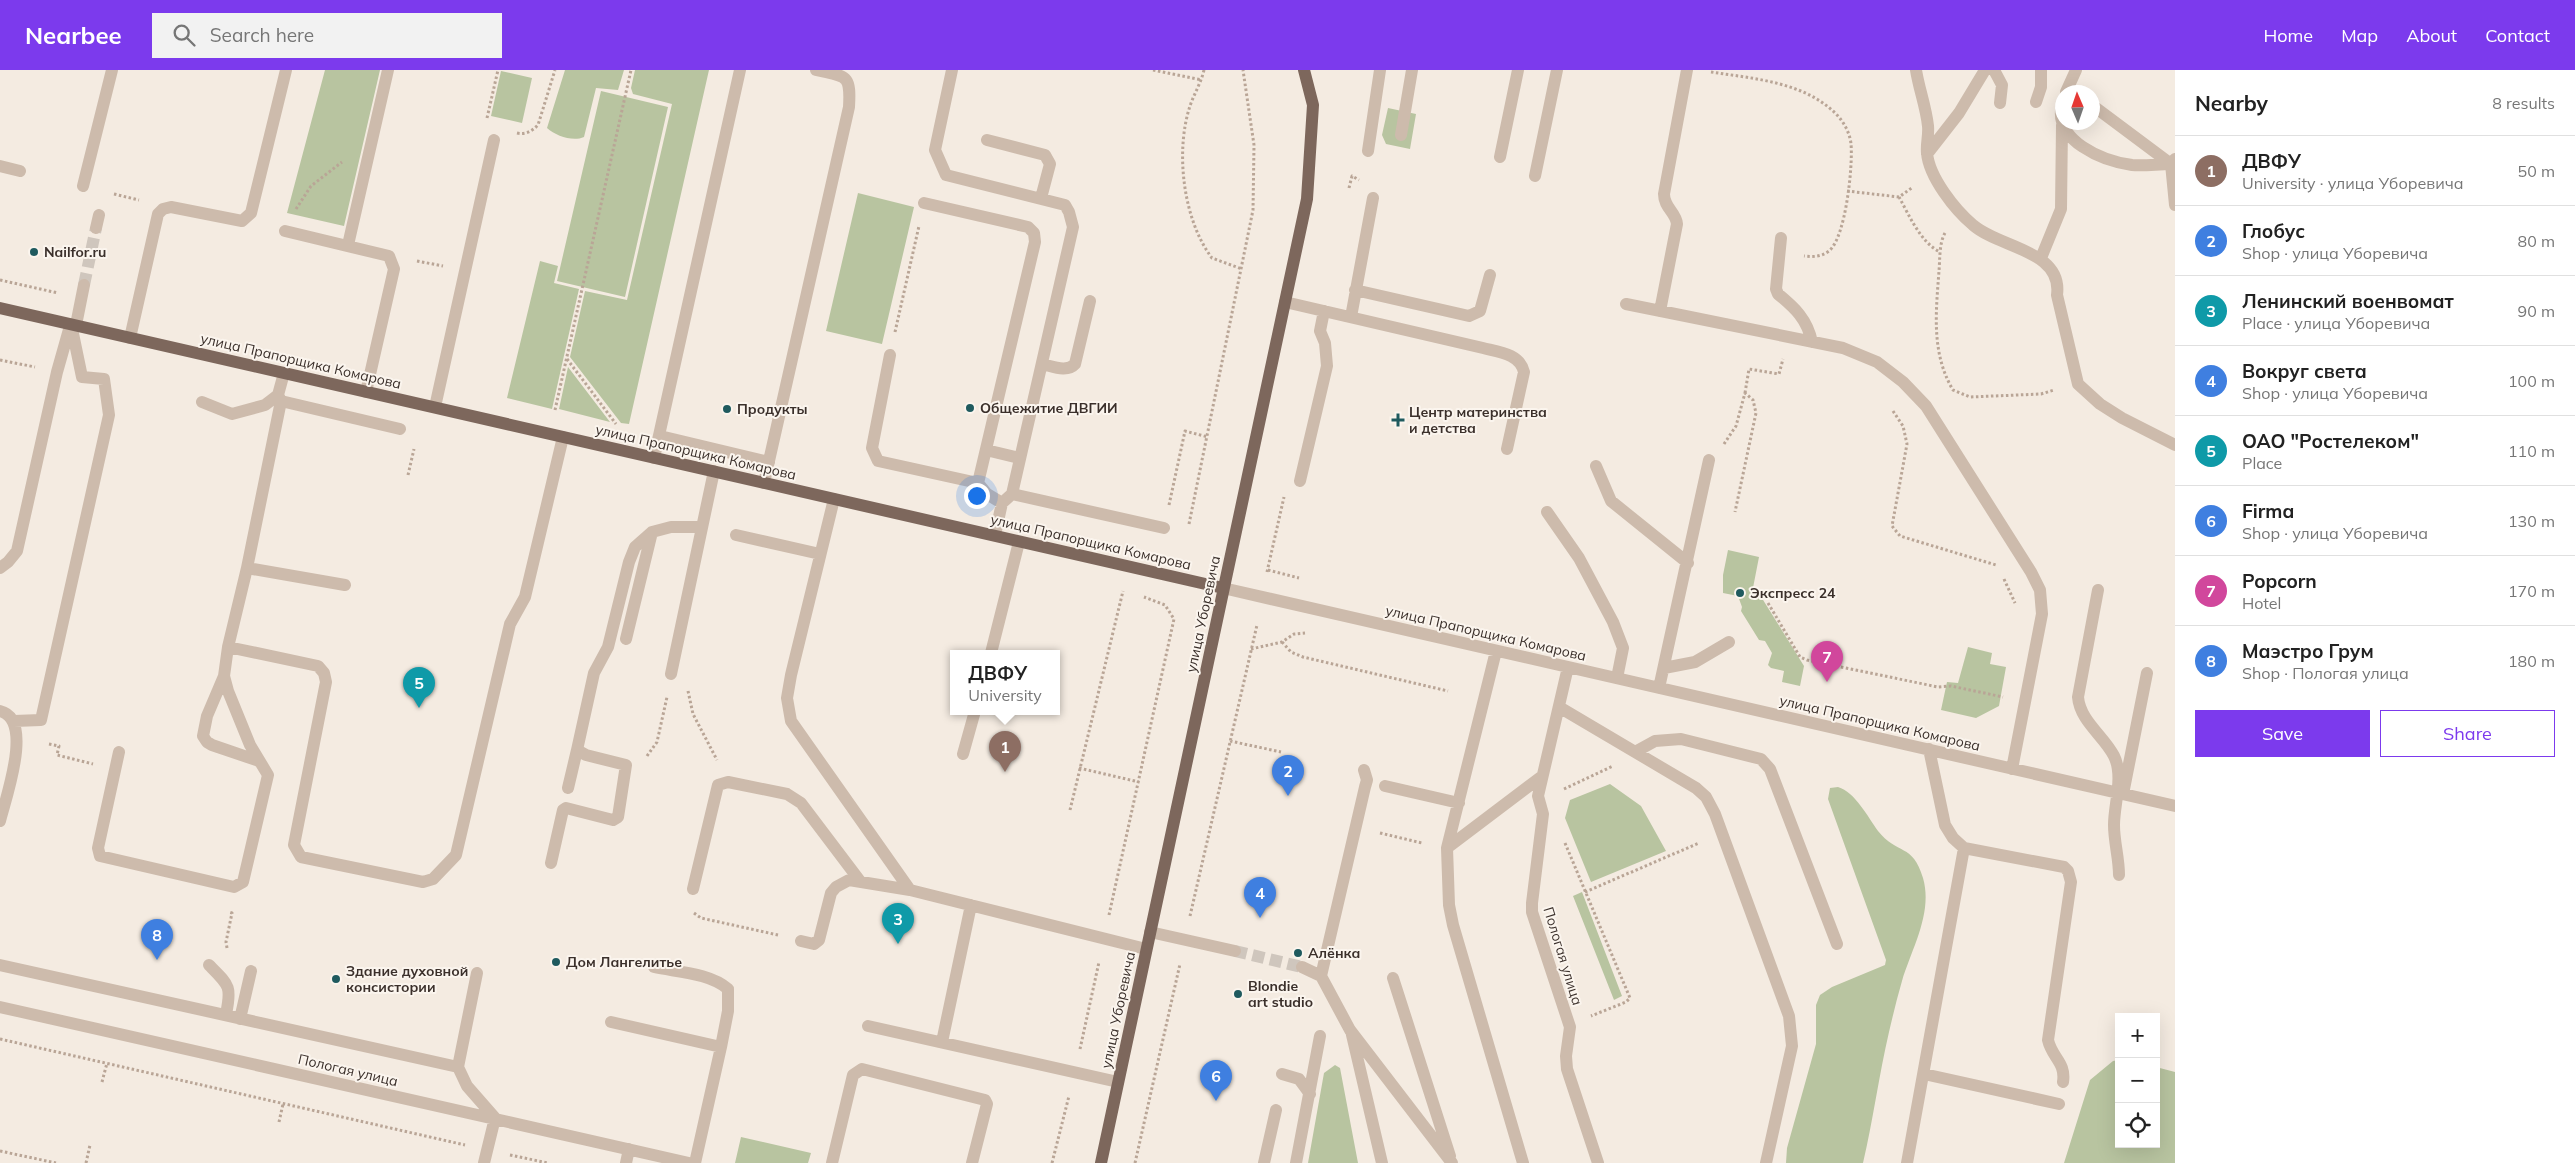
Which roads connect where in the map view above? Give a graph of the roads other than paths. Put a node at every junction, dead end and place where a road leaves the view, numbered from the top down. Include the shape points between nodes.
1 (112, 70) edge
2 (286, 70) edge
3 (388, 70) edge
4 (740, 70) edge
5 (816, 70) edge
6 (952, 70) edge
7 (1304, 70) edge
8 (1380, 70) edge
9 (1412, 70) edge
10 (1518, 70) edge
11 (1557, 70) edge
12 (1687, 70) edge
13 (1916, 70) edge
14 (1985, 70) edge
15 (1994, 70) edge
16 (2041, 70) edge
17 (2076, 70) edge
18 (2072, 85) edge
19 (2036, 102) dead end
20 (2000, 103) dead end
21 (2100, 111) edge
22 (2062, 130) edge
23 (2066, 130) edge
24 (1400, 134) dead end
25 (494, 140) road end
26 (987, 140) dead end
27 (1368, 151) dead end
28 (1927, 154) junction
29 (1500, 157) dead end
30 (2173, 162) edge
31 (0, 166) edge
32 (20, 171) dead end
33 (1535, 176) dead end
34 (83, 186) dead end
35 (1041, 198) junction
36 (1373, 198) dead end
37 (924, 203) road end
38 (2175, 205) edge
39 (285, 231) road end
40 (1781, 238) dead end
41 (348, 245) junction
42 (2041, 258) junction
43 (1490, 275) dead end
44 (84, 285) tunnel mouth
45 (1356, 290) junction
46 (1090, 300) dead end
47 (1285, 302) junction
48 (1626, 304) dead end
49 (0, 308) edge
50 (1324, 311) junction
51 (1660, 311) junction
52 (1351, 317) junction
53 (73, 324) junction
54 (130, 338) junction
55 (1812, 342) junction
56 (890, 355) road end
57 (1042, 364) junction
58 (284, 373) junction
59 (366, 392) junction
60 (280, 398) junction
61 (202, 402) dead end
62 (435, 407) junction
63 (400, 429) dead end
64 (660, 436) junction
65 (563, 437) junction
66 (2175, 444) edge
67 (1507, 449) dead end
68 (986, 450) junction
69 (654, 458) junction
70 (1019, 458) junction
71 (1709, 460) road end
72 (769, 462) junction
73 (1596, 466) dead end
74 (714, 471) junction
75 (1300, 481) dead end
76 (764, 483) junction
77 (978, 483) junction
78 (1012, 494) junction
79 (834, 499) junction
80 (1002, 503) junction
81 (1547, 512) dead end
82 (701, 527) junction
83 (1164, 528) road end
84 (652, 532) junction
85 (736, 535) dead end
86 (995, 535) junction
87 (1020, 542) junction
88 (820, 554) junction
89 (1688, 563) junction
90 (0, 568) edge
91 (247, 568) junction
92 (345, 585) dead end
93 (1223, 588) junction
94 (2098, 590) dead end
95 (626, 639) dead end
96 (1729, 642) dead end
97 (228, 647) junction
98 (991, 650) edge
99 (1496, 650) junction
100 (1568, 667) junction
101 (1664, 668) junction
102 (2147, 673) dead end
103 (671, 674) road end
104 (224, 676) junction
105 (1617, 678) junction
106 (1660, 688) junction
107 (1559, 707) junction
108 (0, 711) edge
109 (974, 715) edge
110 (14, 721) junction
111 (577, 750) junction
112 (1929, 750) junction
113 (119, 752) dead end
114 (1635, 752) junction
115 (963, 754) dead end
116 (259, 762) junction
117 (2012, 768) junction
118 (1364, 770) dead end
119 (1541, 778) junction
120 (1385, 786) dead end
121 (568, 788) dead end
122 (2120, 794) junction
123 (1459, 803) junction
124 (2175, 806) edge
125 (0, 821) edge
126 (1447, 848) junction
127 (1964, 848) junction
128 (551, 863) dead end
129 (2118, 875) dead end
130 (860, 881) junction
131 (693, 889) road end
132 (910, 890) junction
133 (971, 905) junction
134 (1150, 932) junction
135 (801, 940) road end
136 (1837, 944) dead end
137 (1146, 949) junction
138 (1235, 951) tunnel mouth
139 (0, 965) edge
140 (209, 965) dead end
141 (654, 967) dead end
142 (1302, 967) tunnel mouth
143 (251, 971) dead end
144 (477, 973) dead end
145 (1321, 976) junction
146 (1393, 978) dead end
147 (0, 1008) edge
148 (226, 1014) junction
149 (240, 1019) junction
150 (611, 1022) dead end
151 (868, 1026) dead end
152 (1350, 1030) junction
153 (1320, 1036) dead end
154 (942, 1042) junction
155 (721, 1047) junction
156 (458, 1067) junction
157 (1282, 1074) dead end
158 (1924, 1074) junction
159 (1118, 1082) junction
160 (2063, 1082) dead end
161 (1310, 1094) junction
162 (2060, 1104) dead end
163 (1276, 1110) dead end
164 (495, 1118) junction
165 (629, 1149) junction
166 (484, 1163) edge
167 (626, 1163) edge
168 (689, 1163) edge
169 (695, 1163) edge
170 (832, 1163) edge
171 (972, 1163) edge
172 (1101, 1163) edge
173 (1264, 1163) edge
174 (1296, 1163) edge
175 (1382, 1163) edge
176 (1452, 1163) edge
177 (1523, 1163) edge
178 (1598, 1163) edge
179 (1766, 1163) edge
180 (1906, 1163) edge

1 - 34 street
2 - 54 street via 251,213 242,221 172,207 158,214
3 - 41 street
4 - 64 street
5 - 72 street via 844,76 848,82 849,107
6 - 35 street via 935,150 946,175
7 - 47 main road, улица Уборевича via 1313,105 1306,199
8 - 27 street
9 - 24 street
10 - 29 street
11 - 33 street
12 - 51 street via 1664,194 1677,224
13 - 28 street via 1928,126
14 - 28 street via 1959,113
15 - 20 street via 2002,85
16 - 19 street
17 - 18 street
21 - 30 street
22 - 42 street via 2061,209
23 - 30 street via 2069,137 2099,155 2132,164
25 - 62 street
26 - 35 street via 1045,155 1050,164
28 - 42 street via 1939,185 1959,212 1990,237
30 - 38 street
31 - 32 street
35 - 57 street via 1065,205 1070,212 1072,227
36 - 45 street
37 - 68 street via 1028,227 1034,233 1035,242
39 - 41 street
40 - 55 street via 1777,292 1800,314
41 - 59 street via 390,256 394,269
42 - 66 street via 2058,283 2057,295 2078,384 2122,418
43 - 45 street via 1480,311 1469,316
44 - 53 street
45 - 52 street
46 - 57 street via 1075,364 1062,369
47 - 50 street
47 - 93 main road, улица Уборевича
48 - 51 street
49 - 53 main road, улица Прапорщика Комарова
50 - 52 street
50 - 75 street via 1320,331 1325,343 1327,366
51 - 55 street
52 - 67 street via 1514,357 1522,364 1524,378
53 - 54 main road, улица Прапорщика Комарова
53 - 90 street via 57,372 17,551
53 - 110 street via 82,377 104,379 109,415 41,720
54 - 58 main road, улица Прапорщика Комарова
55 - 117 street via 1843,348 1877,362 1926,406 2040,590 2042,614
56 - 77 street via 872,448 878,461
57 - 70 street
58 - 59 main road, улица Прапорщика Комарова
58 - 60 street
59 - 62 main road, улица Прапорщика Комарова
60 - 61 street via 249,411 232,414
60 - 63 street
60 - 91 street
62 - 65 main road, улица Прапорщика Комарова
64 - 69 street
64 - 72 street
65 - 69 main road, улица Прапорщика Комарова
65 - 97 street via 525,597 510,624 456,855 433,879 423,882 301,857 294,845 326,682 324,674 318,666
68 - 70 street
68 - 77 street
69 - 74 main road, улица Прапорщика Комарова
70 - 78 street
71 - 89 street
72 - 76 street
73 - 89 street via 1611,501
74 - 76 main road, улица Прапорщика Комарова
74 - 82 street
76 - 79 main road, улица Прапорщика Комарова
77 - 80 street via 987,494
78 - 80 street
78 - 83 street
79 - 86 main road, улица Прапорщика Комарова
79 - 88 street
80 - 86 street
81 - 105 street via 1580,558 1613,622 1623,648
82 - 84 street via 671,527
82 - 103 street
84 - 95 street
84 - 111 street via 635,547 629,562 608,647 594,673
85 - 88 street
86 - 87 main road, улица Прапорщика Комарова
87 - 93 main road, улица Прапорщика Комарова
87 - 98 street
88 - 132 street via 788,690 791,721
89 - 101 street
91 - 92 street
91 - 97 street
93 - 99 street, улица Прапорщика Комарова
93 - 134 main road, улица Уборевича
94 - 122 street via 2078,697 2083,713 2114,757
96 - 101 street via 1695,662
97 - 104 street
99 - 100 street, улица Прапорщика Комарова
99 - 123 street
100 - 105 street, улица Прапорщика Комарова
100 - 107 street, Пологая улица
101 - 106 street
102 - 122 street
104 - 116 street via 232,703
104 - 116 street via 203,736 212,745
105 - 106 street, улица Прапорщика Комарова
106 - 112 street, улица Прапорщика Комарова
107 - 114 street
107 - 119 street, Пологая улица
108 - 110 street
109 - 115 street
110 - 125 street via 18,738
111 - 121 street
111 - 128 street via 625,764 628,768 616,819 563,810
112 - 117 street, улица Прапорщика Комарова
112 - 127 street via 1946,825
113 - 116 street via 98,848 100,856 234,887 243,882 268,775
114 - 136 street via 1655,741 1681,739 1766,763
114 - 179 street via 1706,797 1789,1016 1792,1046
117 - 122 street, улица Прапорщика Комарова
118 - 145 street via 1367,780
119 - 126 street
119 - 178 street, Пологая улица via 1538,796 1543,814 1532,912 1570,1027 1567,1069
120 - 123 street
122 - 124 street, улица Прапорщика Комарова
122 - 129 street via 2114,828
123 - 126 street
126 - 177 street via 1453,925
127 - 158 street
127 - 160 street via 2068,871 2071,882 2048,1040 2065,1071
130 - 131 street via 801,803 787,794 728,782 718,785
130 - 132 street
130 - 135 street via 849,880 836,887 831,893 819,940 814,944
132 - 133 street
133 - 137 street
133 - 154 street
134 - 137 main road, улица Уборевича
134 - 138 street
137 - 159 main road, улица Уборевича
139 - 148 street
140 - 148 street via 226,982 230,994
141 - 155 street via 704,978 728,989 728,1011
142 - 145 street
143 - 149 street
144 - 156 street
145 - 152 street
146 - 176 street
147 - 164 street, Пологая улица
148 - 149 street
149 - 156 street
150 - 155 street
151 - 154 street
152 - 175 street
152 - 176 street
153 - 161 street
154 - 159 street
155 - 169 street
156 - 164 street via 462,1079
157 - 161 street via 1299,1079
158 - 162 street
158 - 180 street
159 - 172 main road, улица Уборевича
161 - 174 street
163 - 173 street
164 - 165 street, Пологая улица
164 - 166 street
165 - 167 street
165 - 168 street, Пологая улица
170 - 171 street via 853,1075 862,1069 985,1100

